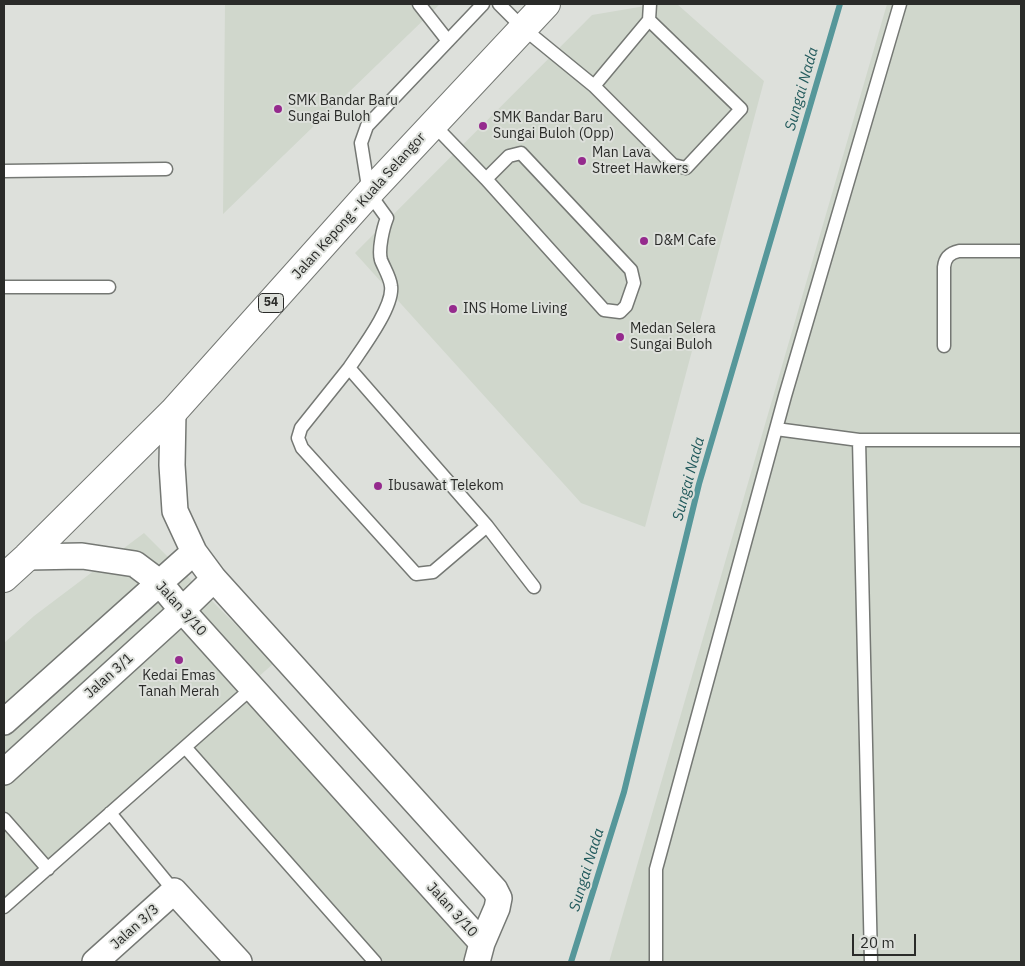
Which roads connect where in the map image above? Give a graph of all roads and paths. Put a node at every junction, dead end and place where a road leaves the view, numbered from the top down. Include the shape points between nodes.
1 (419, 4) edge
2 (483, 4) edge
3 (499, 4) edge
4 (546, 4) edge
5 (650, 4) edge
6 (900, 4) edge
7 (649, 20) junction
8 (523, 28) junction
9 (448, 41) junction
10 (594, 86) junction
11 (433, 124) junction
12 (166, 169) dead end
13 (4, 172) edge
14 (486, 179) junction
15 (369, 193) junction
16 (1021, 252) edge
17 (109, 287) dead end
18 (4, 288) edge
19 (944, 346) dead end
20 (349, 368) junction
21 (173, 412) junction
22 (776, 429) junction
23 (859, 440) junction
24 (1021, 440) edge
25 (487, 526) junction
26 (194, 552) junction
27 (27, 556) junction
28 (4, 578) edge
29 (214, 579) junction
30 (159, 582) junction
31 (534, 587) dead end
32 (182, 610) junction
33 (253, 687) junction
34 (4, 722) edge
35 (185, 747) junction
36 (4, 772) edge
37 (110, 814) junction
38 (4, 820) edge
39 (48, 868) junction
40 (174, 891) junction
41 (4, 907) edge
42 (479, 953) edge
43 (95, 962) edge
44 (239, 962) edge
45 (375, 962) edge
46 (656, 962) edge
47 (871, 962) edge

1 - 9 lane
2 - 9 lane
3 - 8 lane
4 - 8 highway, Jalan Kepong - Kuala Selangor / 54
5 - 7 lane
6 - 22 lane
7 - 10 lane
7 - 10 lane via 741,109 686,168 673,165
8 - 10 lane
8 - 11 highway, Jalan Kepong - Kuala Selangor / 54
9 - 15 lane via 367,126 362,143
11 - 14 lane
11 - 15 highway, Jalan Kepong - Kuala Selangor / 54
12 - 13 lane
14 - 14 lane via 604,310 620,312 626,306 634,283 631,270 522,153 509,156
15 - 20 lane via 387,218 380,258 391,286 383,316
15 - 21 highway, Jalan Kepong - Kuala Selangor / 54
16 - 19 lane via 959,250 948,256 944,267
17 - 18 lane
20 - 25 lane
20 - 25 lane via 301,428 298,438 302,448 416,574 433,572
21 - 26 street, Jalan 3/10 via 172,465 176,511
21 - 27 highway, Jalan Kepong - Kuala Selangor / 54
22 - 23 lane
22 - 46 lane via 656,869
23 - 24 lane
23 - 47 lane
25 - 31 lane
26 - 29 street, Jalan 3/10
26 - 30 street
27 - 28 highway, Jalan Kepong - Kuala Selangor / 54
27 - 30 street, Jalan 3/10 via 82,556 135,564
29 - 32 street, Jalan 3/1
29 - 42 street, Jalan 3/10 via 495,890 499,898 498,908
30 - 32 street, Jalan 3/10
30 - 34 street
32 - 33 street, Jalan 3/10
32 - 36 street, Jalan 3/1
33 - 35 lane
33 - 42 street, Jalan 3/10
35 - 37 lane
35 - 45 lane
37 - 39 lane
37 - 40 lane
38 - 39 lane
39 - 41 lane
40 - 43 street, Jalan 3/3
40 - 44 street

